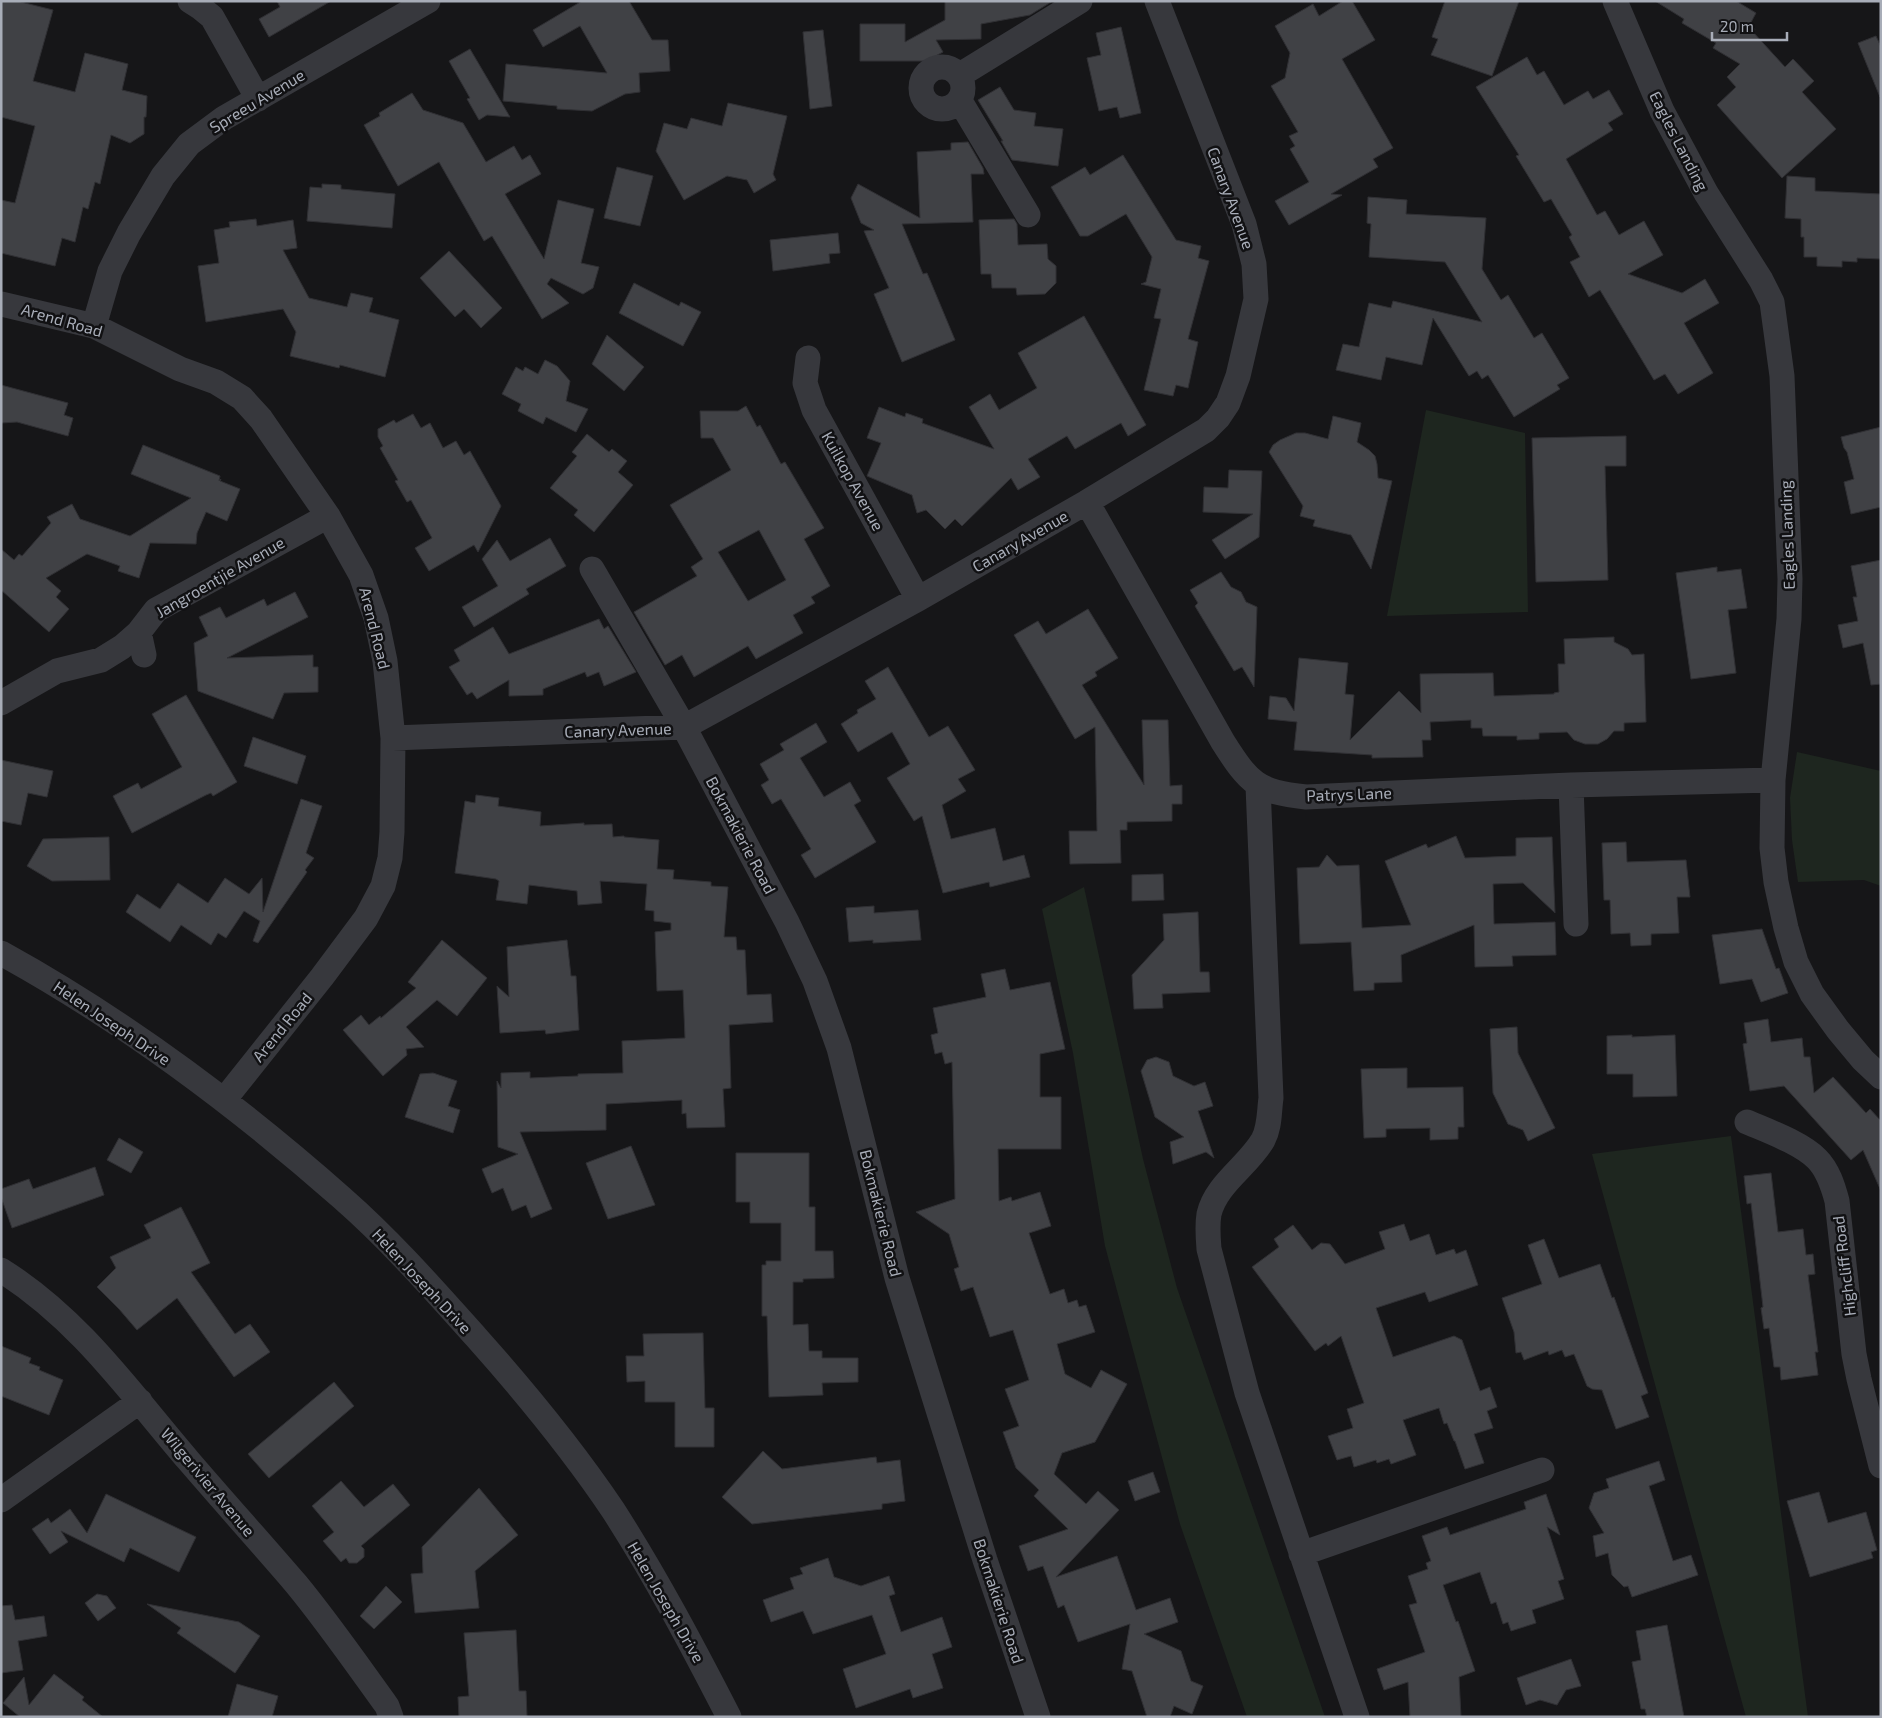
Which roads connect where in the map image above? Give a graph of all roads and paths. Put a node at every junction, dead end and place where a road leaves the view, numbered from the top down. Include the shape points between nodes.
1 (190, 1) edge
2 (428, 1) edge
3 (1080, 1) edge
4 (1157, 1) edge
5 (1615, 1) edge
6 (960, 75) junction
7 (258, 98) junction
8 (960, 101) junction
9 (1028, 215) dead end
10 (1, 304) edge
11 (94, 326) junction
12 (808, 358) dead end
13 (1088, 502) junction
14 (328, 516) junction
15 (592, 569) dead end
16 (918, 598) junction
17 (139, 632) junction
18 (144, 656) dead end
19 (1, 703) edge
20 (684, 727) junction
21 (393, 738) junction
22 (1773, 780) junction
23 (1571, 785) junction
24 (1258, 786) junction
25 (1576, 924) dead end
26 (1, 953) edge
27 (1881, 1077) edge
28 (224, 1100) junction
29 (1747, 1122) dead end
30 (1, 1270) edge
31 (140, 1401) junction
32 (1880, 1458) edge
33 (1542, 1470) dead end
34 (1, 1500) edge
35 (1301, 1554) junction
36 (391, 1717) edge
37 (729, 1717) edge
38 (1038, 1717) edge
39 (1357, 1717) edge

1 - 7 street via 212,17
2 - 7 street, Spreeu Avenue
3 - 6 street
4 - 13 street, Canary Avenue via 1244,224 1254,264 1256,299 1238,376 1228,403 1218,418 1191,440
5 - 22 street, Eagles Landing via 1662,111 1706,193 1772,302 1782,376 1790,579
6 - 8 street via 964,92
6 - 8 street via 946,66 938,67 930,70 921,83 923,98 935,108 953,107
7 - 11 street, Spreeu Avenue via 189,144 163,176 110,271
8 - 9 street
10 - 11 street, Arend Road
11 - 14 street, Arend Road via 180,369 216,382 242,398 262,420
12 - 16 street, Kuilkop Avenue via 805,383 814,410
13 - 16 street, Canary Avenue
13 - 24 street, Patrys Lane via 1223,742 1238,766
14 - 17 street, Jangroentjie Avenue via 156,610
14 - 21 street, Arend Road via 361,575 376,618 385,661
15 - 20 street, Bokmakierie Road
16 - 20 street, Canary Avenue
17 - 18 street
17 - 19 street, Jangroentjie Avenue via 101,660 57,671
20 - 21 street, Canary Avenue
20 - 38 street, Bokmakierie Road via 787,922 818,989 855,1106 900,1287
21 - 28 street, Arend Road via 392,832 383,886 366,918
22 - 23 street, Patrys Lane
22 - 27 street, Eagles Landing via 1772,848 1784,919 1796,962 1812,994 1838,1030
23 - 24 street, Patrys Lane via 1306,796 1280,794
23 - 25 street
24 - 35 street via 1271,1098 1268,1126 1253,1153 1215,1200 1207,1230 1209,1249 1247,1394
26 - 28 street, Helen Joseph Drive via 40,974
28 - 37 street, Helen Joseph Drive via 343,1199 416,1270 519,1386 617,1517 690,1639
29 - 32 street, Highcliff Road via 1782,1137 1817,1159 1830,1179 1837,1201 1854,1354
30 - 31 street, Wilgerivier Avenue via 68,1322
31 - 34 street
31 - 36 street, Wilgerivier Avenue via 298,1586 387,1706
33 - 35 street
35 - 39 street

